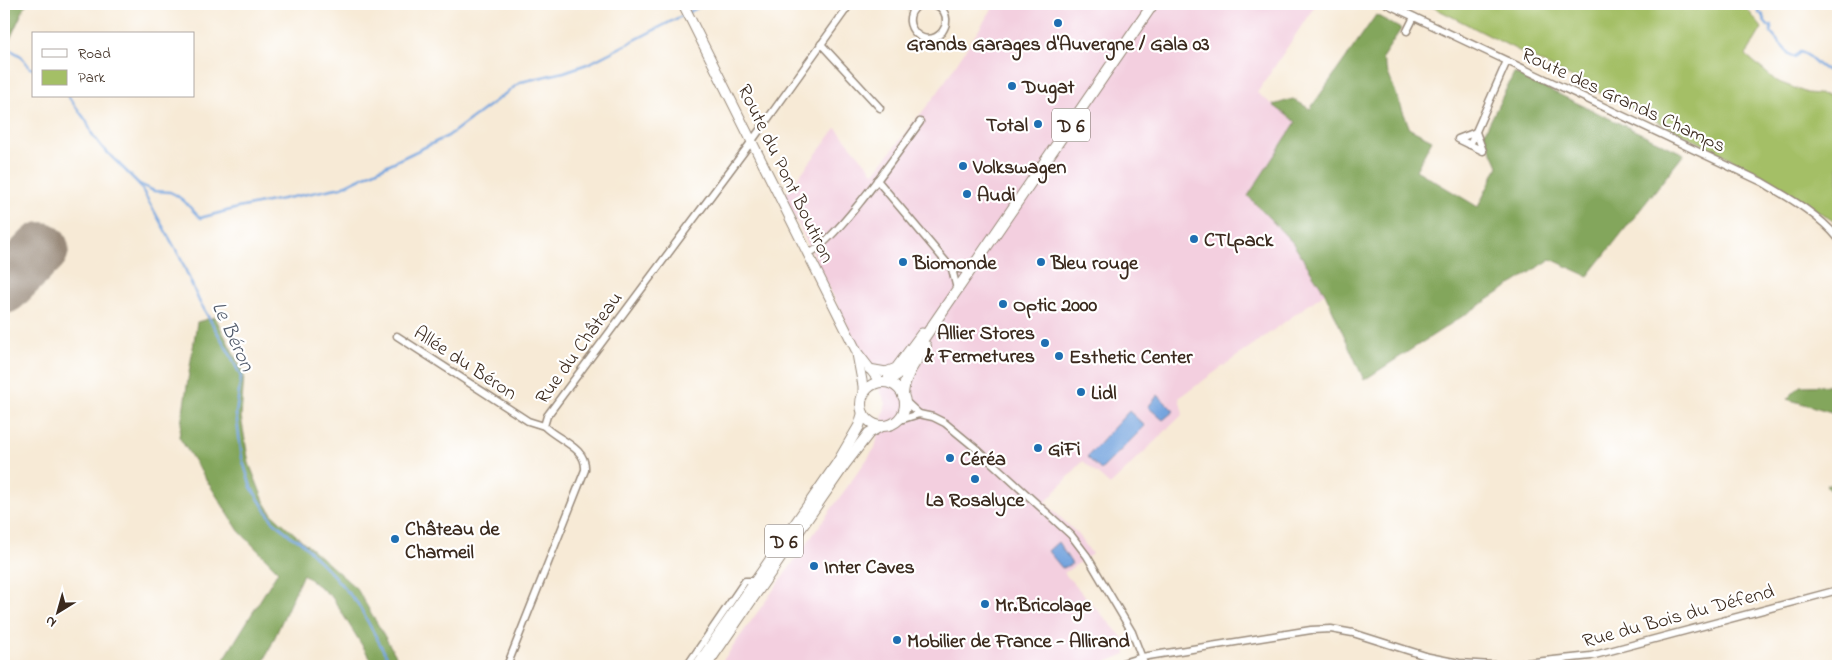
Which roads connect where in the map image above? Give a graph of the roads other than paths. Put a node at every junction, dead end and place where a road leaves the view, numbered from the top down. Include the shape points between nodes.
1 (850, 4) edge
2 (905, 4) edge
3 (921, 4) edge
4 (934, 4) edge
5 (1155, 4) edge
6 (1388, 4) edge
7 (685, 6) edge
8 (913, 10) junction
9 (1414, 17) junction
10 (1407, 31) dead end
11 (820, 44) junction
12 (1508, 61) junction
13 (880, 108) dead end
14 (920, 122) dead end
15 (1476, 132) junction
16 (752, 141) junction
17 (1470, 145) junction
18 (877, 180) junction
19 (999, 231) junction
20 (1838, 238) edge
21 (807, 254) junction
22 (952, 269) junction
23 (971, 269) junction
24 (957, 289) junction
25 (946, 304) junction
26 (397, 336) dead end
27 (856, 352) junction
28 (868, 368) junction
29 (883, 382) junction
30 (863, 396) junction
31 (904, 399) junction
32 (863, 413) junction
33 (919, 414) junction
34 (897, 422) junction
35 (544, 426) junction
36 (880, 426) junction
37 (760, 582) junction
38 (1838, 590) edge
39 (713, 643) junction
40 (1142, 657) junction
41 (507, 666) edge
42 (687, 666) edge
43 (698, 666) edge
44 (706, 666) edge
45 (1113, 666) edge
46 (1145, 666) edge

1 - 11 street, Rue du Château
2 - 8 street
3 - 8 street
4 - 8 street via 945,14 946,21 938,36 928,39 915,34 910,26
5 - 19 main road, D 6
6 - 9 street, Route des Grands Champs
7 - 16 main road, Route du Pont Boutiron
9 - 10 street
9 - 12 street, Route des Grands Champs
11 - 13 street
11 - 16 street, Rue du Château
12 - 15 street
12 - 20 street, Route des Grands Champs via 1762,182 1802,206
14 - 18 street
15 - 17 street
15 - 17 street via 1458,139
15 - 17 street via 1483,151
16 - 21 main road, Route du Pont Boutiron
16 - 35 street, Rue du Château via 547,416
18 - 21 street via 838,227 816,250
18 - 22 street
19 - 23 main road, D 6
19 - 31 main road, D 6 via 906,378
21 - 27 main road, Route du Pont Boutiron
22 - 23 street
22 - 24 street
23 - 24 main road, D 6
24 - 25 main road, D 6
25 - 28 main road via 896,368 886,372
25 - 29 main road, D 6 via 900,373
26 - 35 street, Allée du Béron via 528,421
27 - 28 main road, Route du Pont Boutiron
27 - 30 main road, Route du Pont Boutiron
28 - 29 main road, Route du Pont Boutiron
29 - 30 main road via 870,387
29 - 31 main road via 896,387
30 - 32 main road
31 - 33 street
31 - 34 main road via 904,412
32 - 36 main road via 870,422
32 - 37 main road, D 6 via 838,462
33 - 34 street
33 - 40 street via 945,423 1071,535 1132,632
34 - 36 main road
35 - 41 street, Rue du Château via 578,450 586,463 585,470
36 - 37 main road, D 6 via 869,433
37 - 39 main road, D 6
37 - 39 street via 745,581
38 - 40 street, Rue du Bois du Défend via 1625,648 1556,661 1493,665 1459,662 1331,630 1288,633
39 - 42 street
39 - 43 main road, D 6
39 - 44 main road, D 6
40 - 45 street, Rue du Bois du Défend
40 - 46 street

